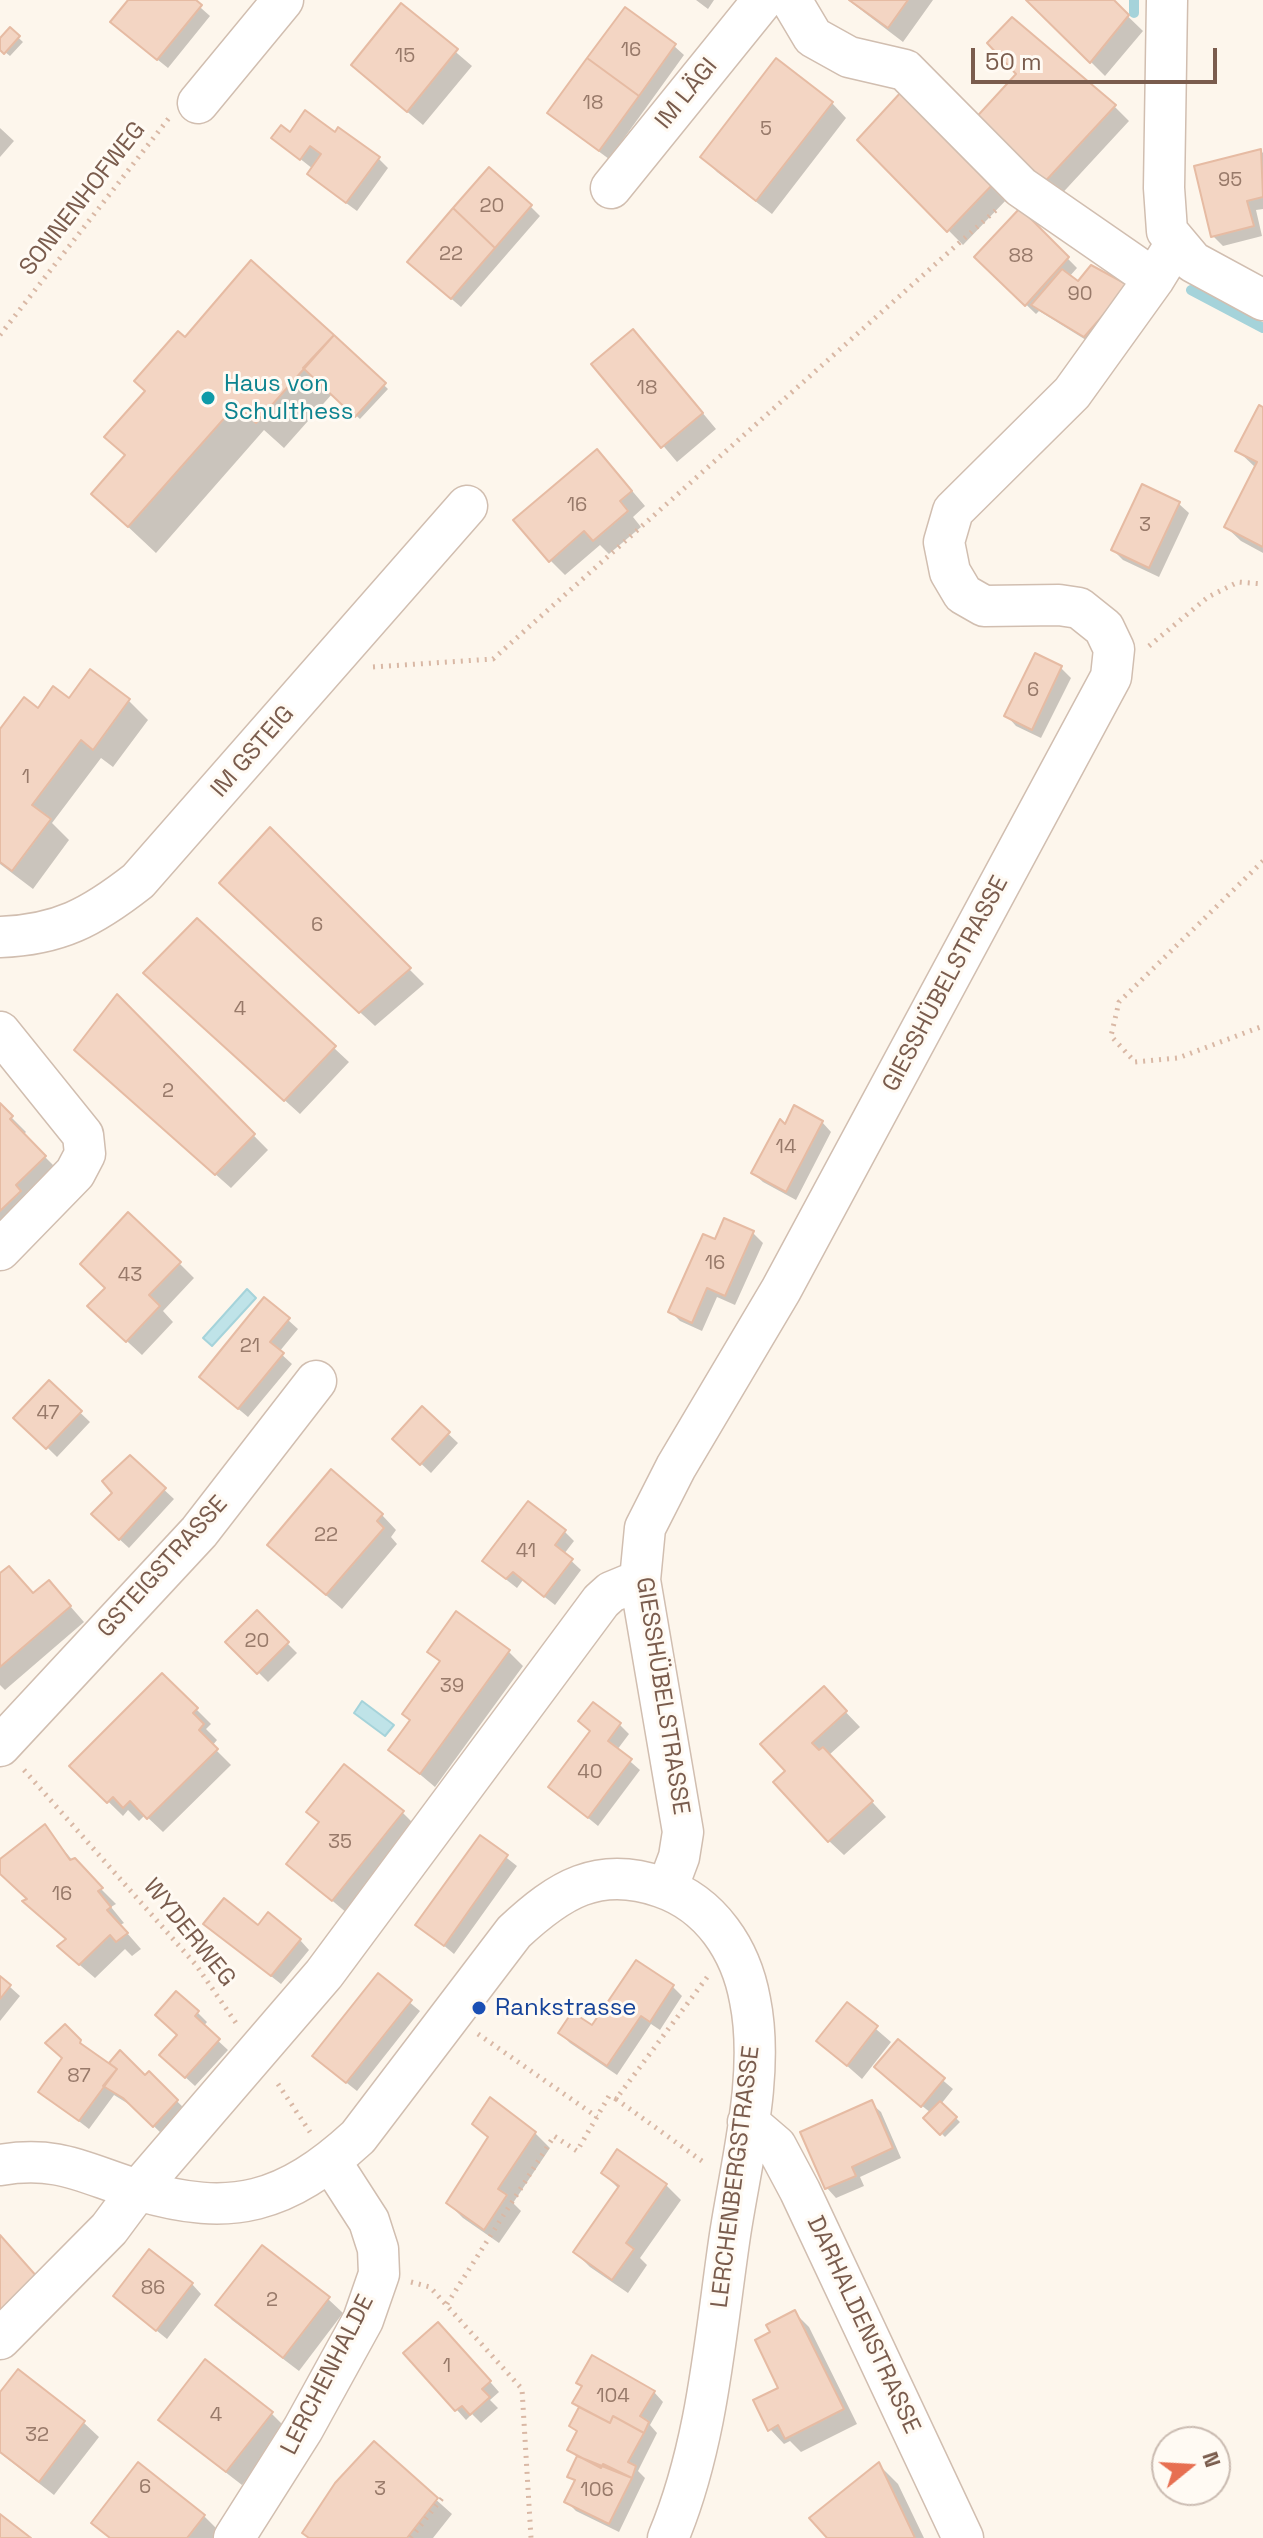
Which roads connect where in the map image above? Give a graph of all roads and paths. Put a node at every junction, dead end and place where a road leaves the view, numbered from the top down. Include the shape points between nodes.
1 (283, 0) edge
2 (763, 0) edge
3 (791, 0) edge
4 (1167, 0) edge
5 (198, 103) joint
6 (1021, 187) junction
7 (611, 188) dead end
8 (1176, 243) junction
9 (1154, 279) junction
10 (1263, 300) edge
11 (0, 335) edge
12 (467, 506) dead end
13 (1263, 584) edge
14 (325, 670) junction
15 (1111, 677) junction
16 (1263, 861) edge
17 (0, 937) edge
18 (1263, 1026) edge
19 (0, 1032) edge
20 (0, 1250) edge
21 (316, 1381) dead end
22 (640, 1580) junction
23 (1, 1745) edge
24 (667, 1889) junction
25 (731, 1944) junction
26 (451, 2015) junction
27 (256, 2051) junction
28 (616, 2099) junction
29 (597, 2117) junction
30 (748, 2122) junction
31 (331, 2162) junction
32 (0, 2165) edge
33 (738, 2187) junction
34 (138, 2190) junction
35 (0, 2339) edge
36 (443, 2497) dead end
37 (234, 2538) edge
38 (411, 2538) edge
39 (531, 2538) edge
40 (668, 2538) edge
41 (963, 2538) edge

1 - 5 street
2 - 7 street, IM LÄGI
3 - 6 street via 813,37 849,57 905,70
4 - 8 street via 1164,188 1167,231
5 - 11 path, SONNENHOFWEG via 187,95
6 - 9 street
6 - 14 path via 493,659
8 - 9 street
8 - 10 street via 1193,262
9 - 15 street via 1072,393 953,511 944,542 950,572 963,594 984,606 1079,608 1104,628 1114,649
12 - 14 street, IM GSTEIG
13 - 15 path via 1238,582 1208,597
14 - 17 street, IM GSTEIG via 138,881 61,928
15 - 22 street, GIESSHÜBELSTRASSE via 781,1290 654,1508 645,1528
16 - 18 path via 1119,1002 1111,1036 1135,1062 1178,1058
19 - 20 street via 83,1135 85,1154 75,1173
21 - 23 street, GSTEIGSTRASSE via 199,1532
22 - 24 street, GIESSHÜBELSTRASSE via 682,1821 679,1857
22 - 27 street via 601,1601 324,1974
23 - 27 path, WYDERWEG via 196,1965
24 - 25 street, LERCHENBERGSTRASSE via 698,1907
24 - 26 street, LERCHENBERGSTRASSE via 620,1878 558,1895 514,1932
25 - 28 path
25 - 30 street, LERCHENBERGSTRASSE via 755,2034
26 - 29 path
26 - 31 street, LERCHENBERGSTRASSE via 358,2137
27 - 31 path, WYDERWEG
27 - 34 street
28 - 29 path via 609,2096
28 - 33 path
29 - 39 path via 577,2151 554,2136 447,2304 522,2389
30 - 33 street, LERCHENBERGSTRASSE
30 - 41 street, DARHALDENSTRASSE via 776,2146 800,2191
31 - 34 street, LERCHENBERGSTRASSE via 266,2197 232,2203 201,2205
31 - 37 street, LERCHENHALDE via 369,2221 379,2274 363,2320
32 - 34 street, LERCHENBERGSTRASSE via 66,2164
33 - 40 street, LERCHENBERGSTRASSE via 701,2425
34 - 35 street via 109,2229
36 - 38 path

